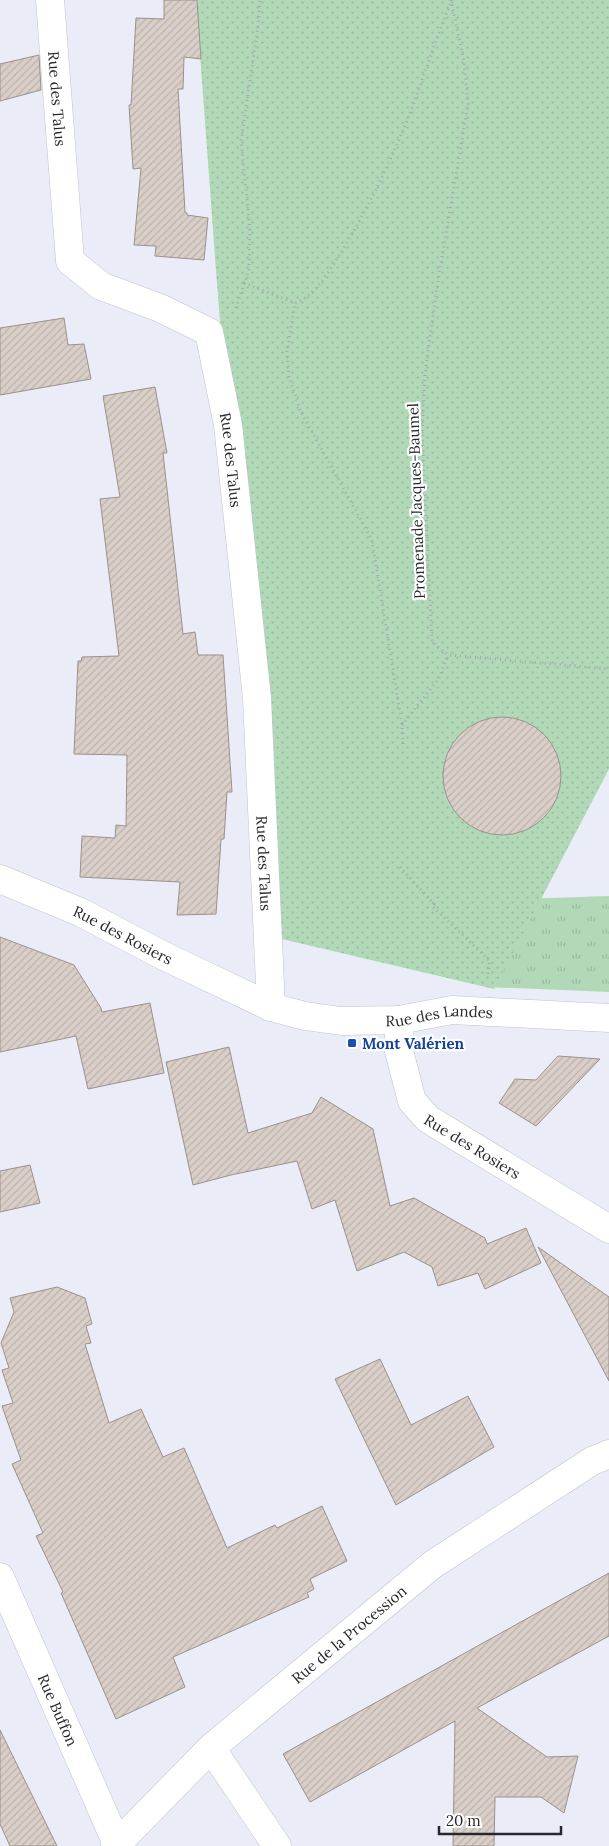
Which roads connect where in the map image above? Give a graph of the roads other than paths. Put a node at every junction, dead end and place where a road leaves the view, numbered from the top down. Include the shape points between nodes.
1 (50, 0) edge
2 (0, 880) edge
3 (270, 1006) junction
4 (609, 1018) edge
5 (399, 1020) junction
6 (609, 1229) edge
7 (609, 1454) edge
8 (0, 1576) edge
9 (211, 1748) junction
10 (116, 1845) edge
11 (277, 1846) edge

1 - 3 street, Rue des Talus via 70,261 100,286 160,308 209,332 228,424 257,698
2 - 3 street, Rue des Rosiers via 80,912
3 - 5 street, Rue des Landes via 305,1016 341,1021
4 - 5 street, Rue des Landes via 452,1010
5 - 6 street, Rue des Rosiers via 399,1051 412,1101 428,1119
7 - 9 street, Rue de la Procession via 592,1461 432,1565
8 - 10 street, Rue Buffon
9 - 10 street, Rue de la Procession
9 - 11 street

